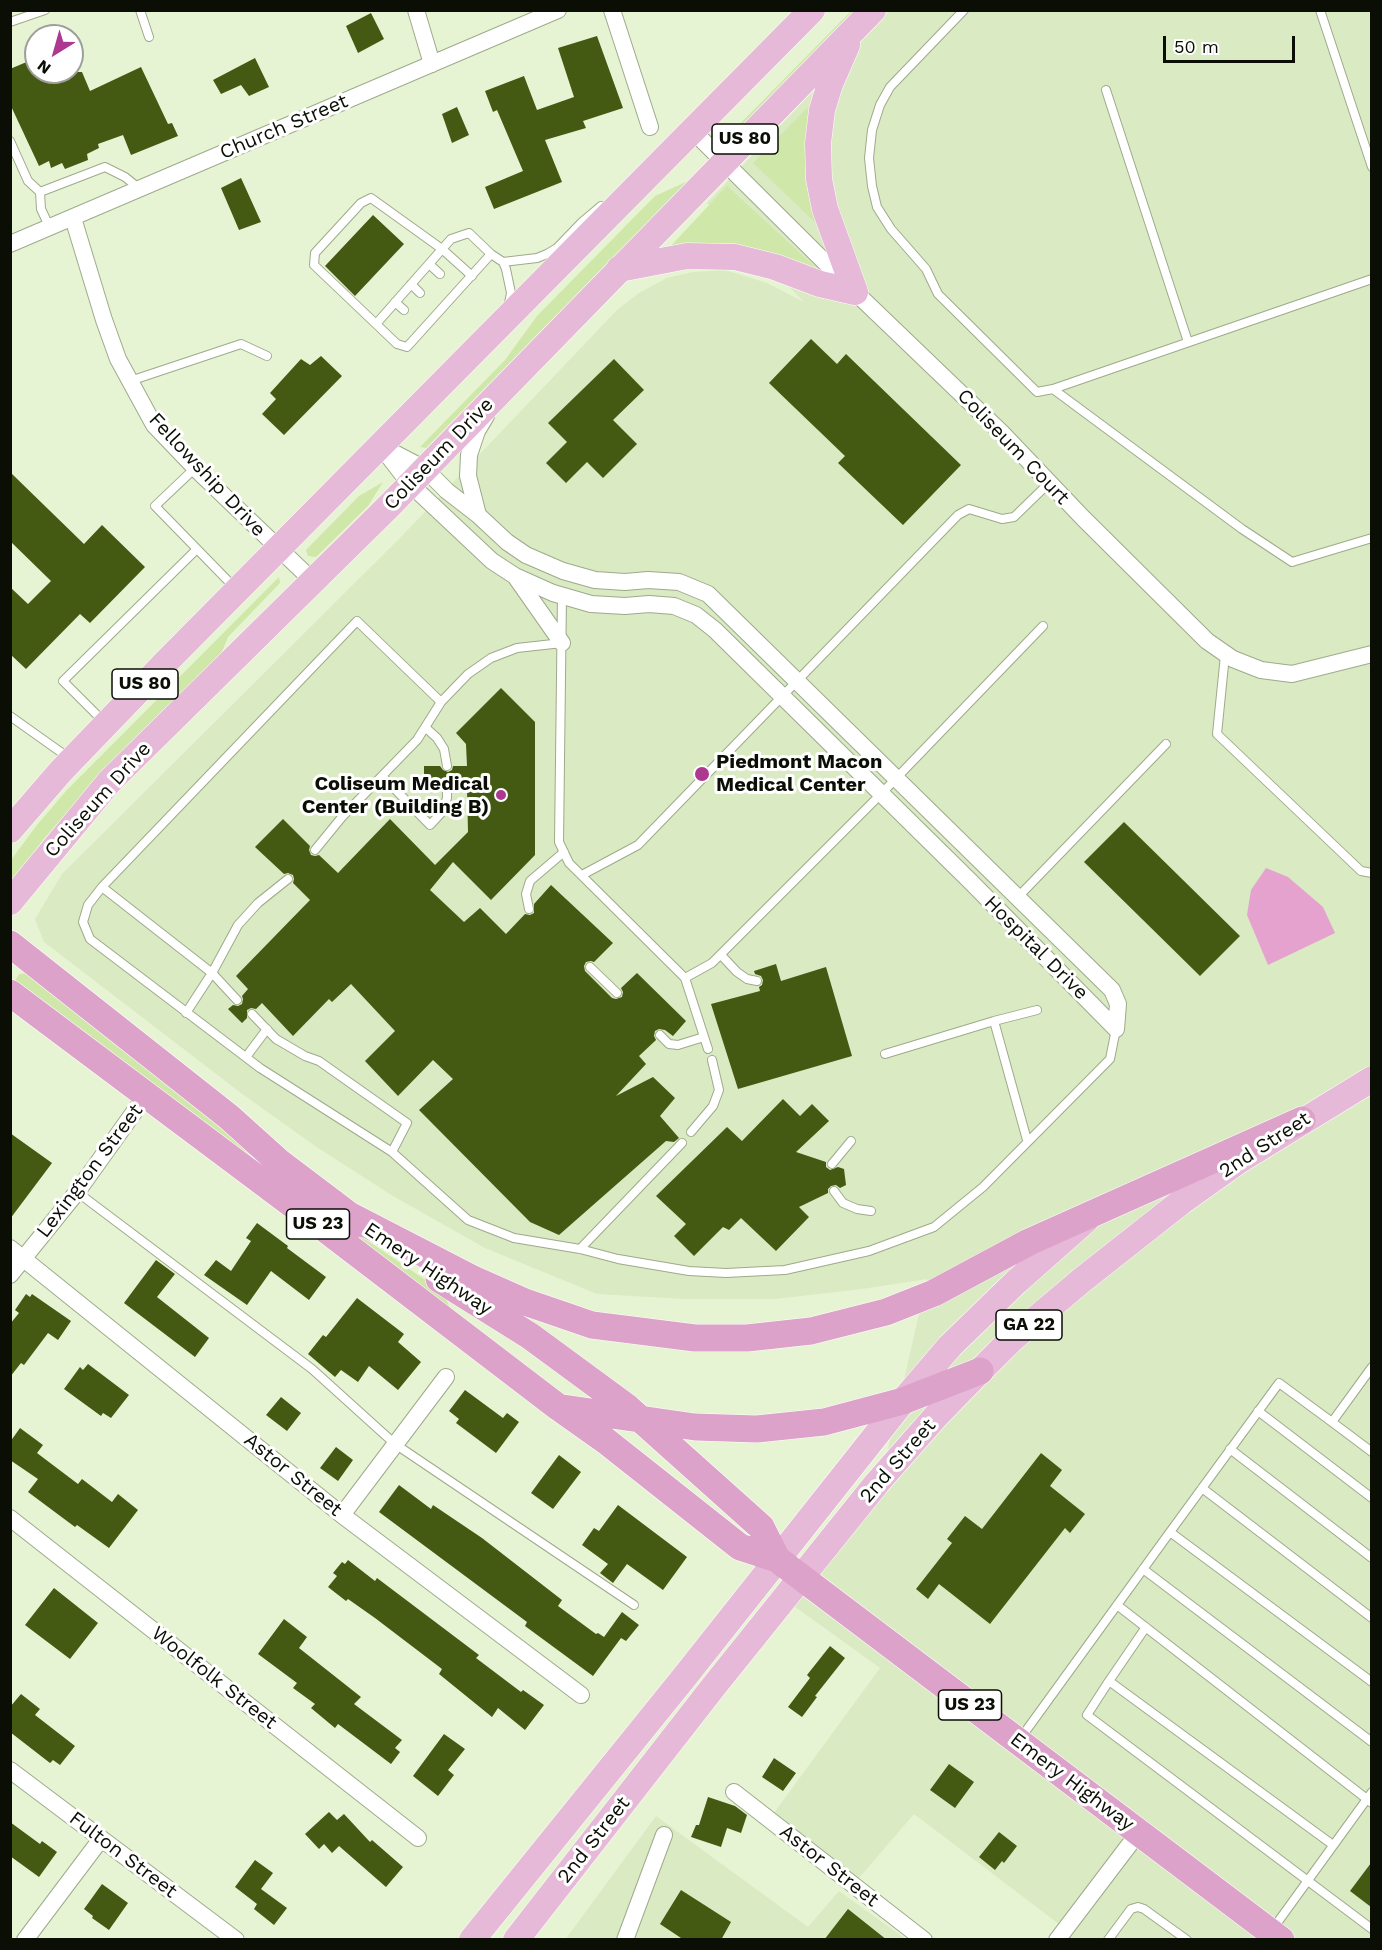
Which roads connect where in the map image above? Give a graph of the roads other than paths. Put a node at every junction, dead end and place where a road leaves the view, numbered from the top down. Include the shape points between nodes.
1 (45, 10) edge
2 (140, 10) edge
3 (416, 10) edge
4 (558, 10) edge
5 (612, 10) edge
6 (812, 10) edge
7 (964, 10) edge
8 (1320, 10) edge
9 (865, 18) edge
10 (11, 19) edge
11 (149, 37) dead end
12 (432, 64) junction
13 (1106, 90) dead end
14 (650, 127) dead end
15 (693, 131) junction
16 (10, 141) edge
17 (724, 162) junction
18 (1371, 167) edge
19 (649, 175) junction
20 (140, 189) junction
21 (620, 191) dead end
22 (40, 192) junction
23 (612, 197) dead end
24 (73, 218) junction
25 (50, 228) junction
26 (10, 244) edge
27 (442, 249) junction
28 (491, 254) junction
29 (503, 262) junction
30 (429, 264) junction
31 (619, 269) junction
32 (440, 274) dead end
33 (472, 276) junction
34 (1371, 279) edge
35 (411, 284) junction
36 (855, 292) junction
37 (420, 293) dead end
38 (395, 302) junction
39 (404, 310) dead end
40 (376, 324) junction
41 (498, 327) junction
42 (1188, 342) junction
43 (267, 356) dead end
44 (130, 381) junction
45 (1053, 389) junction
46 (495, 398) junction
47 (381, 446) junction
48 (195, 468) junction
49 (418, 477) junction
50 (1049, 483) junction
51 (478, 515) junction
52 (1371, 538) edge
53 (197, 549) junction
54 (279, 550) junction
55 (515, 576) junction
56 (314, 582) junction
57 (238, 590) junction
58 (562, 595) junction
59 (1043, 626) dead end
60 (562, 644) junction
61 (1226, 654) junction
62 (1371, 654) edge
63 (799, 681) junction
64 (783, 698) junction
65 (441, 702) junction
66 (11, 718) edge
67 (106, 724) junction
68 (426, 728) junction
69 (1166, 744) dead end
70 (72, 760) junction
71 (447, 766) dead end
72 (382, 776) junction
73 (897, 777) junction
74 (447, 789) dead end
75 (881, 794) junction
76 (10, 830) edge
77 (315, 850) dead end
78 (564, 852) junction
79 (1371, 873) edge
80 (582, 875) junction
81 (288, 879) dead end
82 (102, 887) junction
83 (1018, 897) junction
84 (10, 902) edge
85 (529, 909) dead end
86 (10, 944) edge
87 (721, 954) junction
88 (590, 967) dead end
89 (212, 973) junction
90 (685, 978) junction
91 (757, 981) dead end
92 (10, 993) edge
93 (617, 993) dead end
94 (237, 1000) dead end
95 (1037, 1010) dead end
96 (186, 1013) junction
97 (252, 1014) dead end
98 (994, 1022) junction
99 (267, 1029) junction
100 (1116, 1029) junction
101 (660, 1035) dead end
102 (704, 1037) junction
103 (708, 1049) dead end
104 (885, 1054) dead end
105 (246, 1057) junction
106 (712, 1060) dead end
107 (1371, 1079) edge
108 (147, 1094) junction
109 (1302, 1120) junction
110 (691, 1132) dead end
111 (1028, 1140) junction
112 (851, 1141) dead end
113 (682, 1143) dead end
114 (392, 1152) junction
115 (832, 1164) dead end
116 (834, 1191) dead end
117 (77, 1192) junction
118 (871, 1211) dead end
119 (347, 1214) junction
120 (1093, 1215) junction
121 (580, 1249) junction
122 (17, 1254) edge
123 (10, 1275) edge
124 (1371, 1367) edge
125 (980, 1371) junction
126 (446, 1377) dead end
127 (1363, 1379) junction
128 (1371, 1386) edge
129 (903, 1401) junction
130 (558, 1407) junction
131 (1258, 1411) junction
132 (639, 1418) junction
133 (1332, 1422) junction
134 (395, 1444) junction
135 (1230, 1449) junction
136 (1371, 1452) edge
137 (1202, 1488) junction
138 (1371, 1498) edge
139 (342, 1515) junction
140 (10, 1518) edge
141 (1170, 1532) junction
142 (1371, 1558) edge
143 (777, 1559) junction
144 (1143, 1569) junction
145 (801, 1578) junction
146 (634, 1605) dead end
147 (1117, 1605) junction
148 (1371, 1618) edge
149 (1146, 1627) junction
150 (1109, 1681) junction
151 (1371, 1682) edge
152 (581, 1695) dead end
153 (1018, 1741) junction
154 (1371, 1742) edge
155 (10, 1770) edge
156 (734, 1792) dead end
157 (1370, 1798) edge
158 (1139, 1832) junction
159 (664, 1835) dead end
160 (418, 1838) dead end
161 (101, 1839) junction
162 (1333, 1845) junction
163 (1308, 1880) junction
164 (1371, 1929) edge
165 (1272, 1937) edge
166 (26, 1940) edge
167 (236, 1940) edge
168 (472, 1940) edge
169 (516, 1940) edge
170 (625, 1940) edge
171 (924, 1940) edge
172 (1057, 1940) edge
173 (1108, 1940) edge
174 (1186, 1940) edge

1 - 10 lane
2 - 11 lane
3 - 12 street
4 - 12 street, Church Street
5 - 14 street
6 - 15 main road, US 80
7 - 45 lane via 891,87 880,105 869,158 872,186 877,207 926,268 938,294 1037,392
8 - 18 lane
9 - 17 main road, Coliseum Drive / US 80
9 - 36 main road via 830,84 818,142 825,209
12 - 20 street, Church Street
13 - 42 lane
15 - 17 street, Coliseum Court
15 - 19 main road, US 80
16 - 22 lane via 28,181
17 - 31 main road, Coliseum Drive / US 80
17 - 36 street, Coliseum Court
19 - 21 lane
19 - 41 main road, US 80
20 - 22 lane via 105,167
20 - 24 street, Church Street
22 - 25 lane via 41,209
23 - 29 lane via 557,248 537,258
24 - 25 street, Church Street
24 - 44 street, Fellowship Drive via 104,320
25 - 26 street, Church Street
27 - 28 lane via 451,238 469,233
27 - 30 lane
27 - 33 lane
27 - 40 lane via 371,198 361,203 315,253 314,265
28 - 29 lane
28 - 33 lane
29 - 41 lane via 511,293
30 - 32 lane
30 - 35 lane
31 - 36 main road via 685,256 735,257
31 - 46 main road, Coliseum Drive / US 80
33 - 40 lane via 421,326 407,347 397,344
34 - 42 lane
35 - 37 lane
35 - 38 lane
36 - 50 street, Coliseum Court
38 - 39 lane
38 - 40 lane
41 - 47 main road, US 80
42 - 45 lane
43 - 44 lane via 241,345
44 - 48 street, Fellowship Drive via 154,424
45 - 52 lane via 1292,562
46 - 49 main road, Coliseum Drive / US 80
46 - 51 street via 469,454 468,476
47 - 49 street, Hospital Drive
47 - 54 main road, US 80
48 - 53 lane via 155,506
48 - 54 street, Fellowship Drive
49 - 51 street, Hospital Drive via 447,491
49 - 55 street, Hospital Drive via 492,561
49 - 56 main road, Coliseum Drive / US 80
50 - 61 street, Coliseum Court via 1175,611
50 - 63 lane via 1014,517 1002,519 969,509 958,515
51 - 63 street, Hospital Drive via 526,555 563,571 595,580 679,582 708,594
53 - 57 lane
53 - 67 lane via 63,681
54 - 56 street, Fellowship Drive
54 - 57 main road, US 80
55 - 58 street, Hospital Drive
55 - 60 street
56 - 84 main road, Coliseum Drive / US 80 via 109,782
57 - 67 main road, US 80
58 - 60 lane
58 - 64 street, Hospital Drive via 591,604 674,606 696,615
59 - 73 lane
60 - 65 lane via 517,648 491,658 468,674
60 - 78 lane via 558,843
61 - 62 street, Coliseum Court via 1261,670 1292,674
61 - 79 lane via 1217,734 1361,871
63 - 64 lane
63 - 73 street, Hospital Drive
64 - 75 street, Hospital Drive
64 - 80 lane via 638,845
65 - 68 lane
65 - 82 lane via 357,621
66 - 70 lane
67 - 70 main road, US 80
68 - 71 lane via 444,749
68 - 72 lane
69 - 83 lane
70 - 76 main road, US 80
72 - 74 lane via 430,825 443,811
72 - 77 lane
73 - 75 lane
73 - 83 street, Hospital Drive
75 - 87 lane
75 - 100 street, Hospital Drive
78 - 80 lane
78 - 85 lane via 530,881 526,894
80 - 90 lane
81 - 89 lane via 258,903 238,926
82 - 89 lane
82 - 96 lane via 88,905 83,922 90,939
83 - 100 street, Hospital Drive via 1112,990 1118,1004
86 - 119 highway, Emery Highway / US 23
87 - 90 lane
87 - 91 lane via 737,972
88 - 93 lane
89 - 94 lane
89 - 96 lane
90 - 102 lane
92 - 108 highway, Emery Highway / US 23
95 - 98 lane
96 - 105 lane
97 - 99 lane
98 - 104 lane
98 - 111 lane
99 - 105 lane
99 - 114 lane via 276,1039 319,1061 407,1123
100 - 111 lane via 1110,1059
101 - 102 lane via 669,1044 678,1045
102 - 103 lane
105 - 114 lane
106 - 110 lane via 719,1090 713,1106
107 - 109 main road, 2nd Street / GA 22
108 - 117 street, Lexington Street
108 - 130 highway, Emery Highway / US 23
109 - 120 highway
109 - 125 main road, 2nd Street / GA 22 via 1181,1202 1029,1324
111 - 121 lane via 983,1186 934,1227 870,1251 785,1270 726,1273 618,1259
112 - 115 lane
113 - 121 lane
114 - 121 lane via 468,1220 514,1238
116 - 118 lane via 843,1203
117 - 122 street, Lexington Street
117 - 134 lane via 312,1369
119 - 120 highway via 525,1302 592,1325 694,1338 747,1338 811,1331 886,1312 934,1293 1029,1242
119 - 132 highway, Emery Highway / US 23 via 530,1336
120 - 129 main road, 2nd Street / GA 22 via 950,1346
122 - 123 street, Lexington Street
122 - 139 street, Astor Street
124 - 127 lane
125 - 129 highway
125 - 145 main road, 2nd Street / GA 22 via 878,1483
126 - 134 street
127 - 128 lane
127 - 133 lane
129 - 132 highway via 824,1422 757,1429 695,1427
129 - 143 main road, 2nd Street / GA 22
130 - 132 highway
130 - 143 highway, Emery Highway / US 23 via 740,1547
131 - 133 lane via 1279,1383
131 - 135 lane
131 - 138 lane
132 - 143 highway, Emery Highway / US 23 via 761,1527
133 - 136 lane
134 - 139 street
134 - 146 lane
135 - 137 lane
135 - 142 lane
137 - 141 lane
137 - 148 lane
139 - 152 street, Astor Street
140 - 160 street, Woolfolk Street
141 - 144 lane
141 - 151 lane
143 - 145 highway, Emery Highway / US 23
143 - 168 main road, 2nd Street
144 - 147 lane
144 - 154 lane
145 - 153 highway, Emery Highway / US 23
145 - 169 main road, 2nd Street
147 - 149 lane
147 - 153 lane
149 - 150 lane
149 - 157 lane
150 - 162 lane
150 - 163 lane via 1087,1715
153 - 158 highway, Emery Highway / US 23
155 - 161 street, Fulton Street
156 - 171 street, Astor Street
157 - 162 lane
158 - 165 highway, Emery Highway / US 23
158 - 172 street
159 - 170 street
161 - 166 street
161 - 167 street, Fulton Street
162 - 163 lane
163 - 164 lane
163 - 165 lane
173 - 174 lane via 1131,1909 1138,1907

